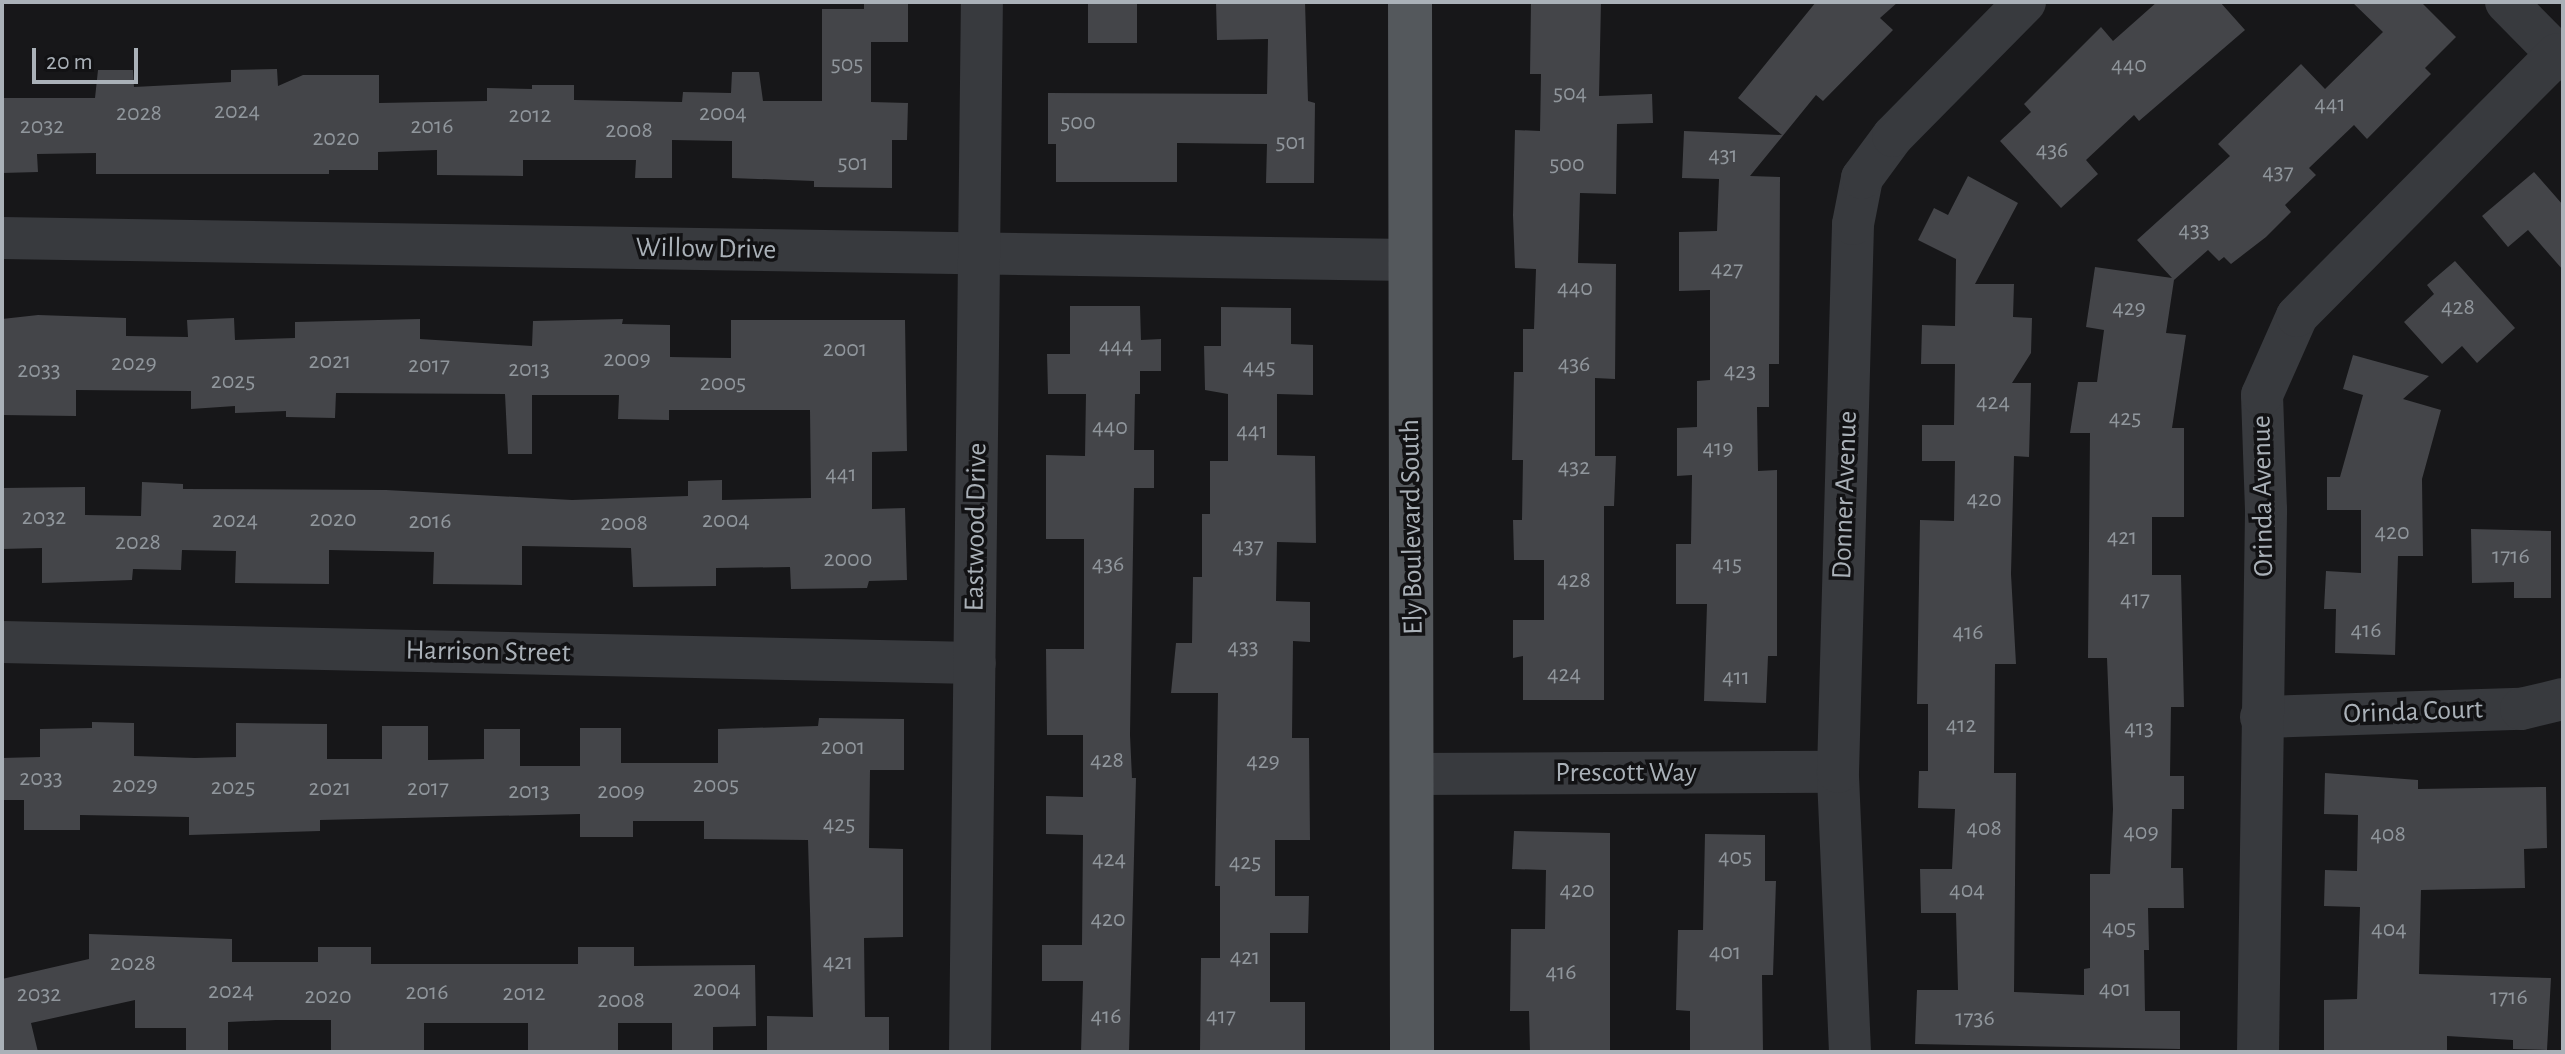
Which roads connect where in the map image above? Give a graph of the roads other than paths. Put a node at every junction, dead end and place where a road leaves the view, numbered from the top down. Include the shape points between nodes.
1 (982, 2) edge
2 (1410, 2) edge
3 (2506, 2) edge
4 (2015, 5) edge
5 (2560, 57) edge
6 (2, 238) edge
7 (979, 253) junction
8 (1409, 260) junction
9 (2, 642) edge
10 (975, 663) junction
11 (2563, 699) edge
12 (2261, 717) junction
13 (1838, 772) junction
14 (1414, 774) junction
15 (970, 1052) edge
16 (1412, 1052) edge
17 (1850, 1052) edge
18 (2258, 1052) edge

1 - 7 street, Eastwood Drive
2 - 8 main road, Ely Boulevard South
3 - 5 street
4 - 13 street, Donner Avenue via 1893,136 1862,178 1853,224
5 - 12 street, Orinda Avenue via 2297,316 2262,395 2266,510
6 - 7 street, Willow Drive
7 - 8 street, Willow Drive
7 - 10 street, Eastwood Drive
8 - 14 main road, Ely Boulevard South
9 - 10 street, Harrison Street
10 - 15 street, Eastwood Drive
11 - 12 street, Orinda Court via 2521,709
12 - 18 street, Orinda Avenue
13 - 14 street, Prescott Way
13 - 17 street, Donner Avenue
14 - 16 main road, Ely Boulevard South

